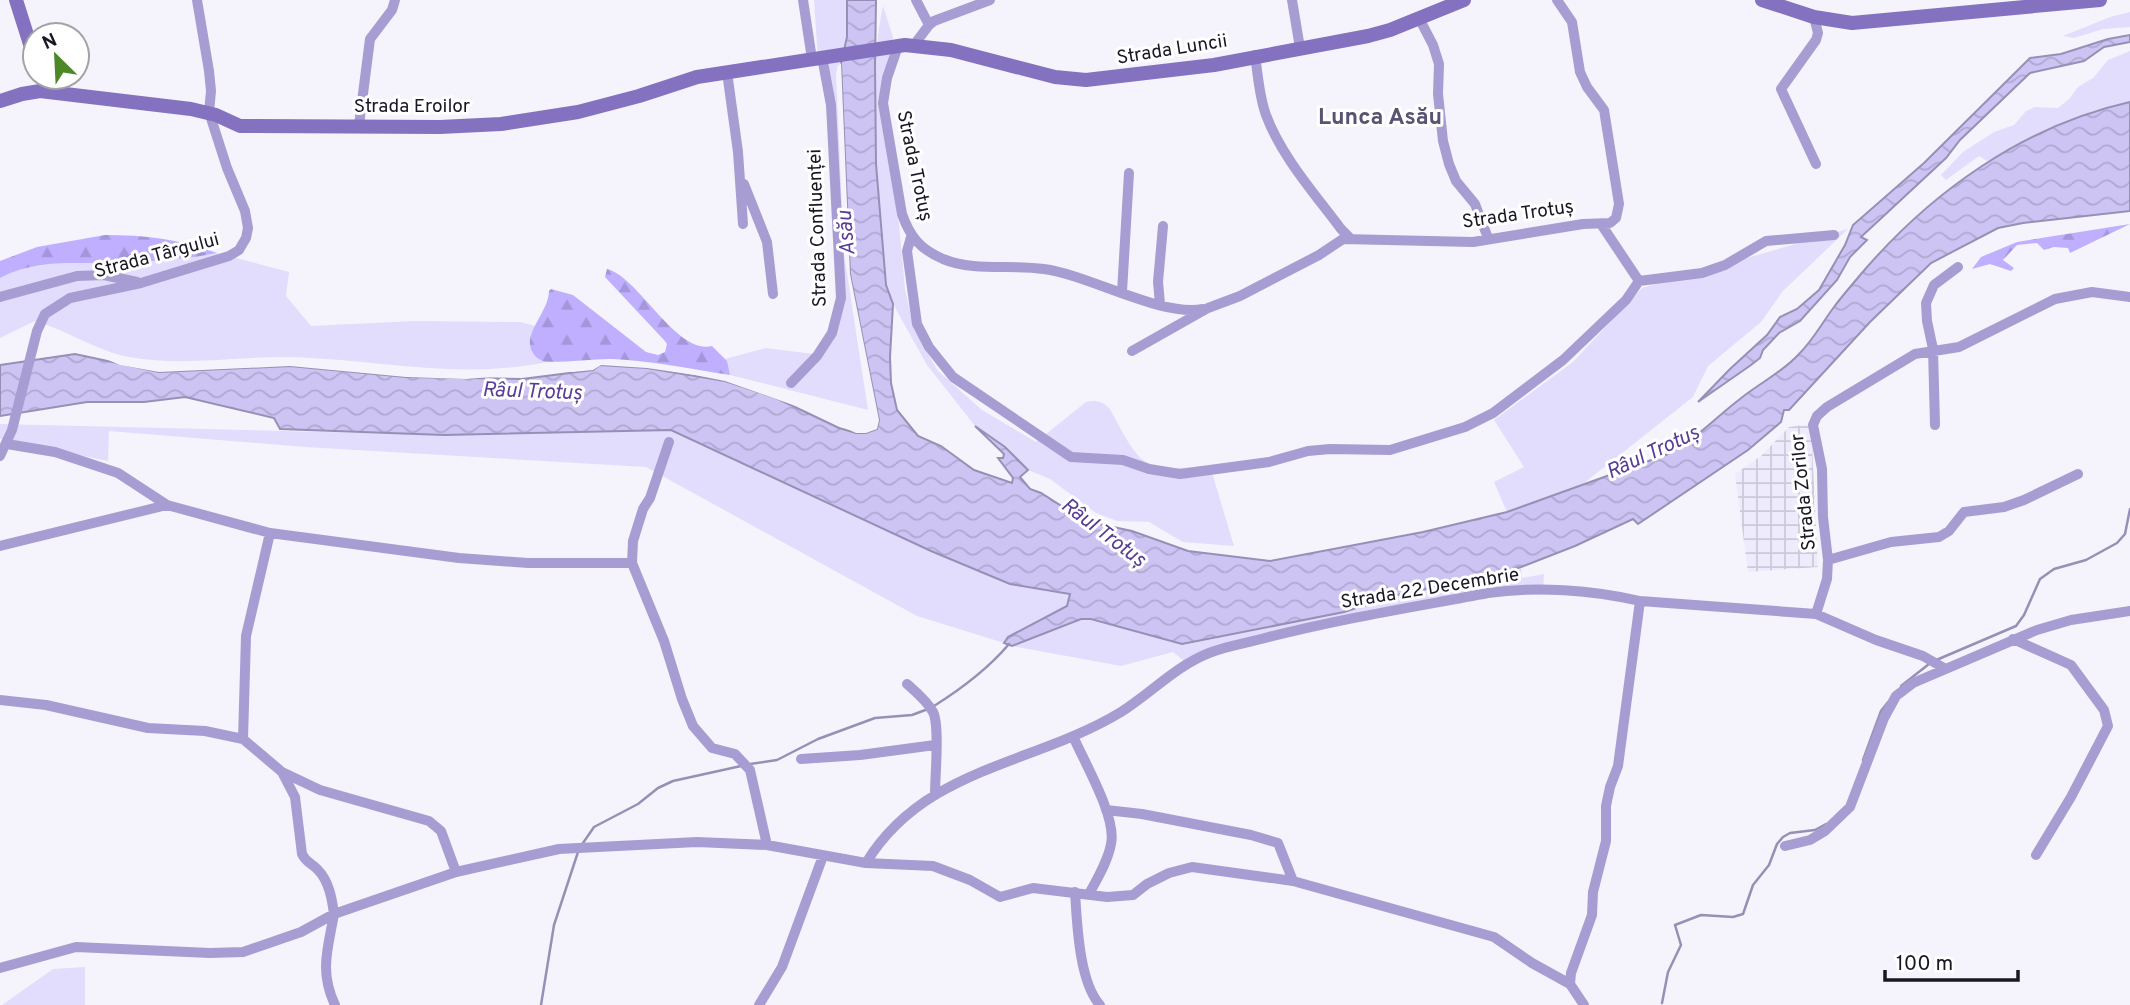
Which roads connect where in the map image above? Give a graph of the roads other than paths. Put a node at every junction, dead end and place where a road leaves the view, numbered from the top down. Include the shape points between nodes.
1 (16, 0) edge
2 (197, 0) edge
3 (396, 0) edge
4 (803, 0) edge
5 (916, 0) edge
6 (990, 0) edge
7 (1292, 0) edge
8 (1464, 0) edge
9 (1557, 0) edge
10 (1762, 0) edge
11 (1976, 0) edge
12 (2100, 0) edge
13 (1966, 13) junction
14 (1419, 18) junction
15 (1814, 18) junction
16 (23, 21) edge
17 (929, 25) junction
18 (914, 45) junction
19 (898, 46) junction
20 (1300, 48) junction
21 (1255, 55) junction
22 (817, 58) junction
23 (727, 72) junction
24 (26, 91) edge
25 (82, 91) edge
26 (0, 101) edge
27 (209, 112) junction
28 (359, 125) junction
29 (1816, 164) dead end
30 (740, 166) junction
31 (1129, 173) dead end
32 (743, 224) dead end
33 (1601, 224) junction
34 (1163, 226) dead end
35 (1834, 234) dead end
36 (911, 237) junction
37 (1349, 237) junction
38 (1488, 238) junction
39 (1958, 267) dead end
40 (1639, 281) junction
41 (141, 283) junction
42 (1122, 292) junction
43 (773, 294) dead end
44 (0, 297) edge
45 (2130, 297) edge
46 (1160, 304) junction
47 (1208, 308) junction
48 (1933, 349) junction
49 (1132, 351) dead end
50 (791, 383) dead end
51 (1935, 425) dead end
52 (669, 442) dead end
53 (7, 444) junction
54 (0, 456) edge
55 (2078, 474) dead end
56 (167, 505) junction
57 (270, 533) junction
58 (0, 546) edge
59 (1828, 559) junction
60 (632, 564) junction
61 (1640, 601) junction
62 (2130, 611) edge
63 (1816, 614) junction
64 (2013, 639) junction
65 (1936, 664) junction
66 (907, 684) dead end
67 (0, 700) edge
68 (1073, 736) junction
69 (243, 739) junction
70 (935, 745) junction
71 (802, 759) dead end
72 (282, 772) junction
73 (935, 794) junction
74 (1106, 810) junction
75 (767, 845) junction
76 (1784, 846) dead end
77 (2036, 855) dead end
78 (823, 856) junction
79 (866, 863) junction
80 (456, 872) junction
81 (1293, 881) junction
82 (1075, 892) junction
83 (1089, 894) junction
84 (334, 914) junction
85 (0, 968) edge
86 (1570, 984) junction
87 (335, 1005) edge
88 (758, 1005) edge
89 (1100, 1005) edge
90 (1584, 1005) edge

1 - 16 main road
2 - 27 street, Strada Târgului via 209,71
3 - 28 street via 370,39
4 - 22 street, Strada Confluenței
5 - 17 street
6 - 17 street
7 - 20 street
8 - 14 main road, Strada Luncii
9 - 33 street, Strada Trotuș via 1572,22 1580,72 1604,110 1619,209 1614,221
10 - 15 main road
11 - 13 street
12 - 13 main road
13 - 15 main road via 1852,23
14 - 20 main road, Strada Luncii via 1379,33
14 - 38 street via 1438,64 1448,164 1475,205
15 - 29 street via 1816,40 1781,89
17 - 18 street
18 - 19 main road, Strada Luncii
18 - 21 main road, Strada Luncii via 1086,80 1180,70
19 - 22 main road, Strada Luncii
19 - 36 street, Strada Trotuș via 883,103 895,182
20 - 21 main road, Strada Luncii
21 - 37 street via 1270,124
22 - 23 main road, Strada Eroilor
22 - 50 street, Strada Confluenței via 831,105 841,298 828,339
23 - 28 main road, Strada Eroilor via 686,79 558,117 478,126
23 - 30 street
24 - 26 main road, Strada Eroilor
25 - 27 main road, Strada Eroilor
27 - 28 main road, Strada Eroilor via 240,126
27 - 41 street, Strada Târgului via 245,211 246,238 229,256
30 - 32 street
30 - 43 street via 767,242
31 - 42 street
33 - 38 street, Strada Trotuș
33 - 40 street
34 - 46 street
35 - 40 street via 1766,241 1702,273
36 - 40 street via 907,251 917,324 953,377 1071,457 1123,460 1180,474 1269,462 1308,451 1390,450 1465,427 1563,360 1626,300
36 - 42 street, Strada Trotuș via 955,263 1043,268
37 - 38 street, Strada Trotuș via 1469,243
37 - 47 street, Strada Trotuș via 1240,296
39 - 48 street via 1934,285 1926,303
41 - 44 street via 104,275 78,276
41 - 53 street, Strada Târgului via 70,298 45,314
42 - 46 street, Strada Trotuș
45 - 48 street, Strada Zorilor via 2092,292 2067,296 1959,347
46 - 47 street, Strada Trotuș via 1187,310
47 - 49 street, Strada Trotuș
48 - 51 street
48 - 59 street, Strada Zorilor via 1915,354 1817,416 1813,425 1822,469
52 - 60 street via 633,541
53 - 54 street
53 - 56 street via 55,452 118,473
55 - 59 street via 2004,507 1964,512 1939,537 1891,542
56 - 57 street
56 - 58 street
57 - 60 street via 458,558
57 - 69 street via 246,636
59 - 63 street, Strada Zorilor
60 - 75 street via 693,726 712,748 735,754 750,770
61 - 63 street, Strada 22 Decembrie
61 - 68 street, Strada 22 Decembrie via 1517,589 1292,631 1208,653 1121,712
61 - 86 street via 1618,766 1606,806 1606,841 1592,915
62 - 64 street via 2064,622
63 - 65 street, Strada 22 Decembrie
64 - 65 street
64 - 77 street via 2071,664 2104,710 2108,726
65 - 76 street via 1896,696 1870,749 1850,807 1810,840
66 - 70 street via 935,714
67 - 69 street via 46,705 148,728 205,731
68 - 73 street, Strada 22 Decembrie
68 - 74 street
69 - 72 street
70 - 71 street
70 - 73 street
72 - 80 street via 320,790 429,821 442,831
72 - 84 street via 295,797 302,854 324,879
73 - 79 street, Strada 22 Decembrie via 878,844
74 - 81 street via 1177,820 1278,843
74 - 83 street via 1112,843
75 - 78 street
75 - 80 street via 697,842 559,849
78 - 79 street
78 - 88 street via 782,967
79 - 82 street via 933,866 1000,897 1033,888
80 - 84 street
81 - 83 street via 1192,867 1168,873 1133,895
81 - 86 street via 1494,937
82 - 83 street
82 - 89 street via 1080,950
84 - 85 street via 301,932 243,952 76,947
84 - 87 street via 325,981
86 - 90 street

